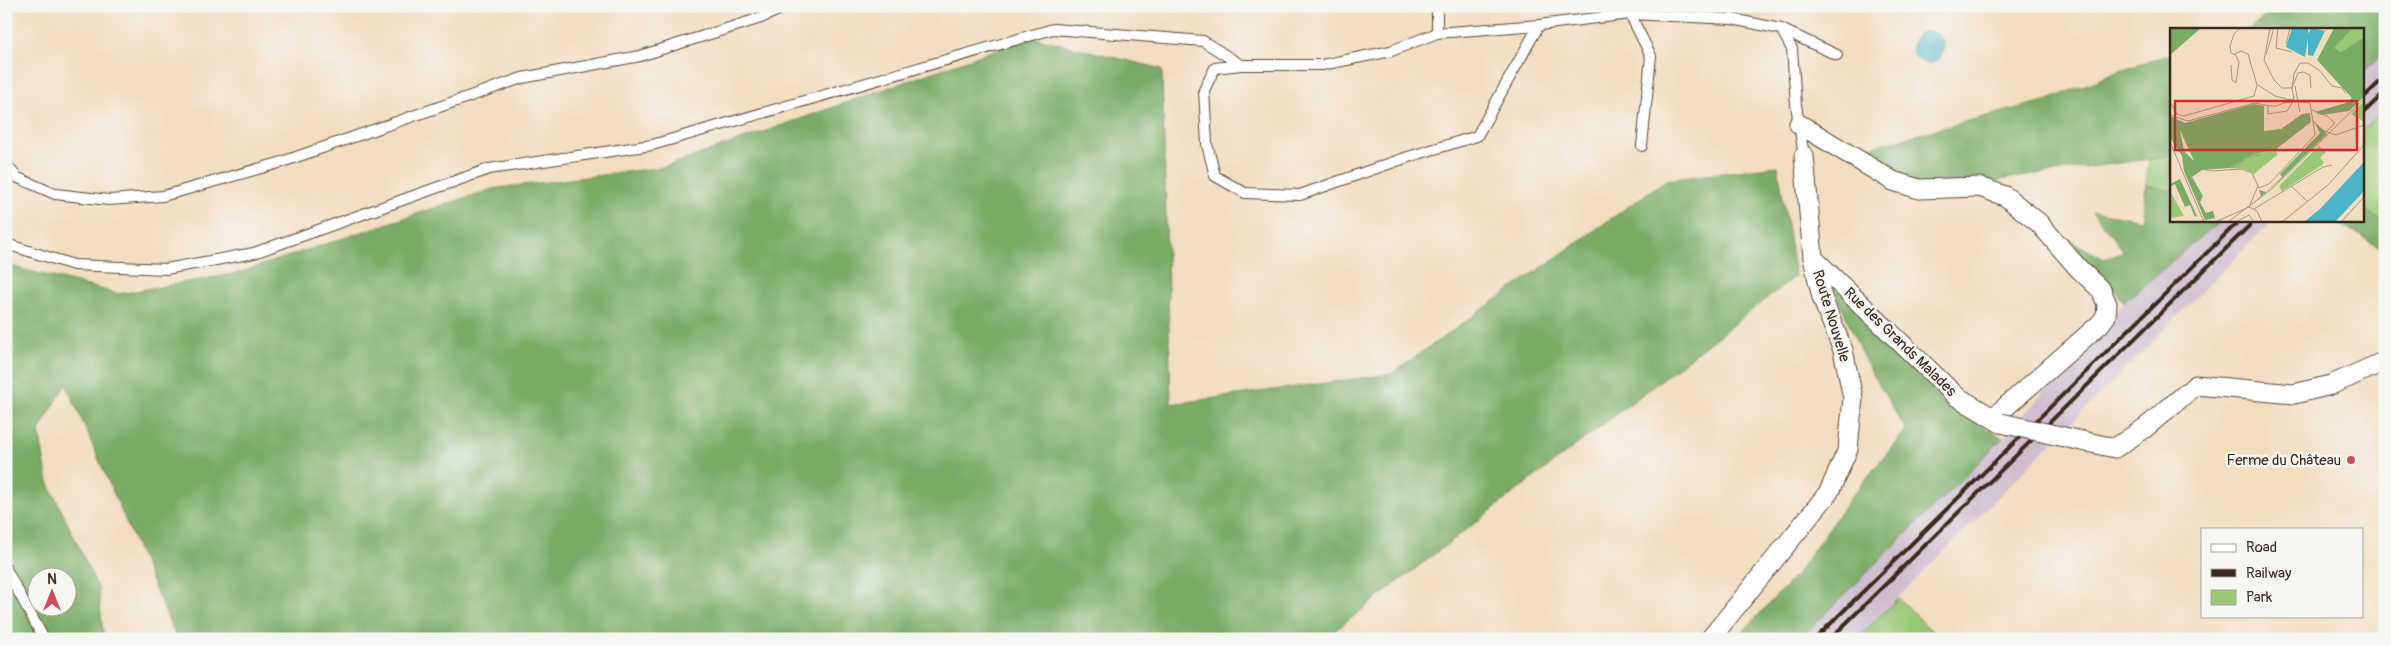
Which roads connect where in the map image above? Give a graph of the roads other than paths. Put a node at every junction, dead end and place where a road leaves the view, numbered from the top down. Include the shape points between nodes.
1 (787, 6) edge
2 (1437, 6) edge
3 (1629, 10) edge
4 (1539, 25) junction
5 (1781, 29) junction
6 (1437, 33) junction
7 (1837, 55) dead end
8 (1241, 64) junction
9 (1799, 124) junction
10 (1642, 146) dead end
11 (1804, 156) joint
12 (6, 163) edge
13 (6, 244) edge
14 (1813, 258) junction
15 (2385, 361) edge
16 (1997, 420) junction
17 (6, 570) edge
18 (44, 639) edge
19 (1710, 639) edge

1 - 12 lane via 761,18 640,56 522,78 279,163 163,196 109,200 55,194 16,177
2 - 6 lane
3 - 4 lane
3 - 5 lane via 1732,19
3 - 10 lane via 1651,56
4 - 6 lane
4 - 8 lane via 1477,136 1300,195 1245,193 1216,176 1207,144 1204,90 1216,68
5 - 7 lane
5 - 9 lane via 1792,49
6 - 8 lane via 1391,51 1322,64
8 - 13 lane via 1204,41 1053,29 652,145 489,169 254,253 166,269 74,265
9 - 11 lane
9 - 16 street via 1892,181 1919,189 1980,187 2006,196 2039,223 2101,290 2107,304 2106,316 2100,324
11 - 14 street, Route Nouvelle
14 - 16 street, Rue des Grands Malades via 1956,396
14 - 19 street, Route Nouvelle via 1822,298 1843,350 1853,398 1848,449 1830,492
15 - 16 street, Rue des Grands Malades, bridge via 2331,385 2294,394 2196,385 2145,428 2115,448
17 - 18 lane

